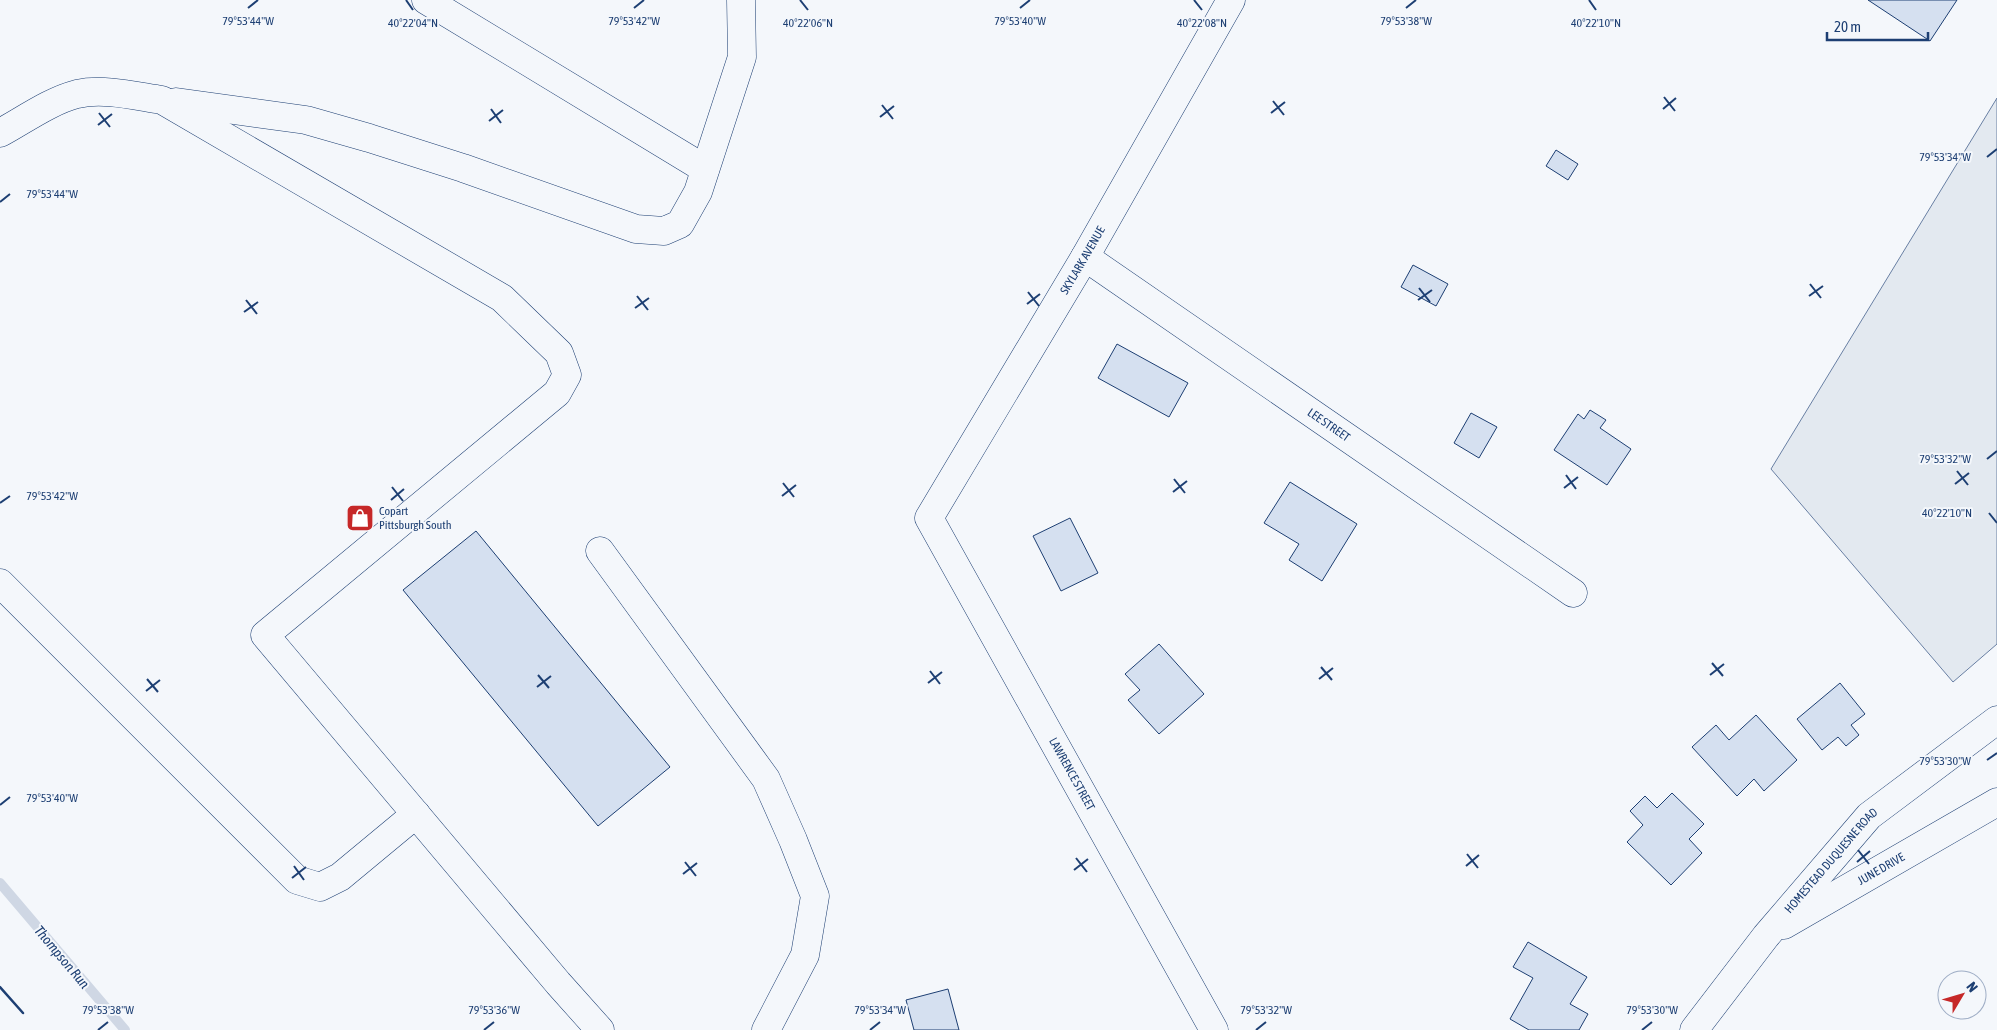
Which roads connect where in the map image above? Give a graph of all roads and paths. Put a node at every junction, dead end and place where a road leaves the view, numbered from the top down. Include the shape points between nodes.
1 (426, 0) edge
2 (741, 0) edge
3 (1231, 0) edge
4 (162, 100) junction
5 (0, 133) edge
6 (706, 169) junction
7 (1085, 257) junction
8 (929, 518) joint
9 (600, 550) dead end
10 (0, 583) edge
11 (1573, 593) dead end
12 (1997, 720) edge
13 (1997, 802) edge
14 (416, 814) junction
15 (1766, 936) junction
16 (600, 1030) edge
17 (766, 1030) edge
18 (1214, 1030) edge
19 (1694, 1030) edge

1 - 6 street
2 - 6 street via 742,57
3 - 7 street, SKYLARK AVENUE
4 - 5 street via 102,92 76,94
4 - 6 street via 306,120 463,168 636,229 664,232 680,224 698,192
4 - 14 street via 502,298 559,353 567,375 557,393 265,635
7 - 8 street, SKYLARK AVENUE
7 - 11 street, LEE STREET
8 - 18 street, LAWRENCE STREET
9 - 17 street via 766,779 815,896 805,955
10 - 14 street via 297,880 320,887 340,877
12 - 15 street, HOMESTEAD DUQUESNE ROAD via 1869,816
13 - 15 street, JUNE DRIVE
14 - 16 street
15 - 19 street, HOMESTEAD DUQUESNE ROAD

